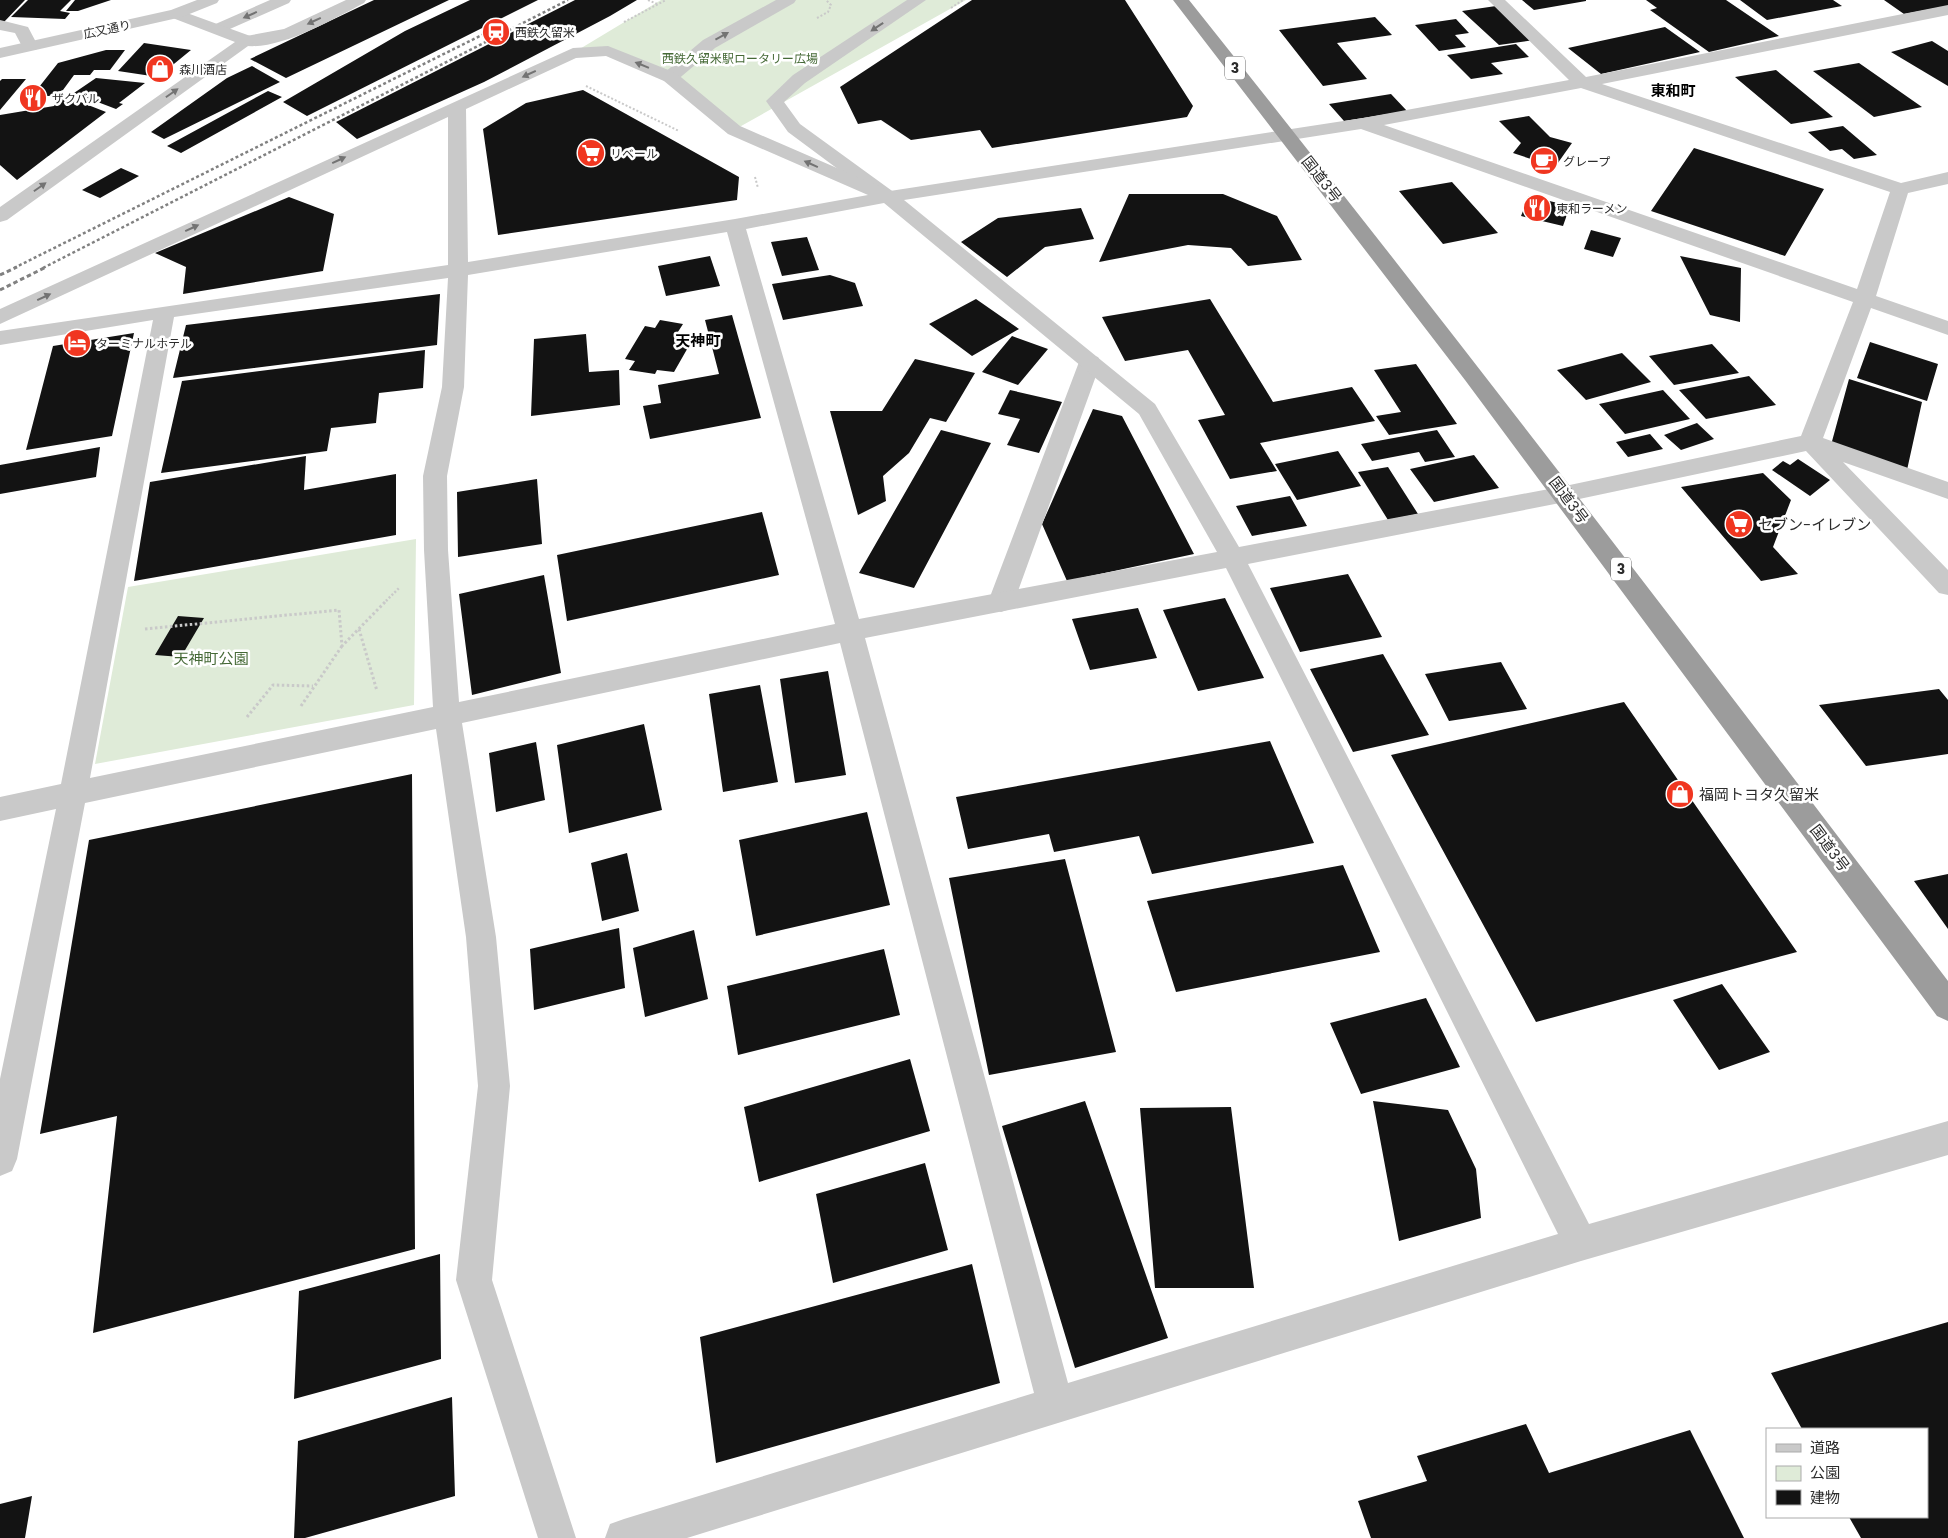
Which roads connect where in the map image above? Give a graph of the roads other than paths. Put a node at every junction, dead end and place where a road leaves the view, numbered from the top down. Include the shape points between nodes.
1 (211, 0) edge
2 (283, 0) edge
3 (358, 0) edge
4 (788, 0) edge
5 (918, 0) edge
6 (1181, 0) edge
7 (1496, 0) edge
8 (1948, 10) edge
9 (176, 14) junction
10 (0, 25) edge
11 (217, 30) junction
12 (247, 41) junction
13 (30, 46) junction
14 (0, 53) edge
15 (670, 77) junction
16 (1582, 83) junction
17 (457, 108) junction
18 (1364, 123) junction
19 (1289, 136) junction
20 (1948, 178) edge
21 (1900, 189) junction
22 (888, 197) junction
23 (0, 216) edge
24 (735, 225) junction
25 (458, 270) junction
26 (1864, 299) junction
27 (165, 312) junction
28 (0, 317) edge
29 (1948, 328) edge
30 (0, 338) edge
31 (1090, 362) junction
32 (1810, 442) junction
33 (1948, 491) edge
34 (1565, 494) junction
35 (1233, 558) junction
36 (1948, 586) edge
37 (1001, 602) junction
38 (850, 631) junction
39 (447, 716) junction
40 (73, 794) junction
41 (0, 809) edge
42 (1948, 1006) edge
43 (1948, 1138) edge
44 (0, 1160) edge
45 (1581, 1244) junction
46 (1056, 1406) junction
47 (557, 1538) edge
48 (624, 1538) edge

1 - 9 street, 広又通り
2 -> 11 street
3 -> 12 street via 283,35 264,41
15 -> 4 street via 709,44
5 -> 22 street via 799,79 775,101 794,128
6 - 19 highway, 国道3号 / 3
7 - 16 street
8 - 16 street
9 - 11 street
9 - 13 street, 広又通り
10 - 13 street via 22,30
11 - 12 street
23 -> 12 street
13 - 14 street, 広又通り
15 -> 17 street via 608,52 573,53
22 -> 15 street via 734,130
16 - 18 street
16 - 21 street
17 - 25 street
28 -> 17 street
18 - 19 street
18 - 26 street
19 - 22 street
19 - 34 highway, 国道3号 / 3
20 - 21 street
21 - 26 street
22 - 24 street
22 - 31 street
24 - 25 street
24 - 38 street
25 - 27 street
25 - 39 street via 453,387 435,476 436,550
26 - 29 street
26 - 32 street
27 - 30 street
27 - 40 street
31 - 35 street via 1147,409
31 - 37 street
32 - 33 street
32 - 34 street
32 - 36 street
34 - 35 street
34 - 42 highway, 国道3号 / 3
35 - 37 street
35 - 45 street
37 - 38 street
38 - 39 street
38 - 46 street
39 - 40 street
39 - 47 street via 482,937 494,1086 474,1280
40 - 41 street
40 - 44 street
43 - 45 street
45 - 46 street
46 - 48 street

